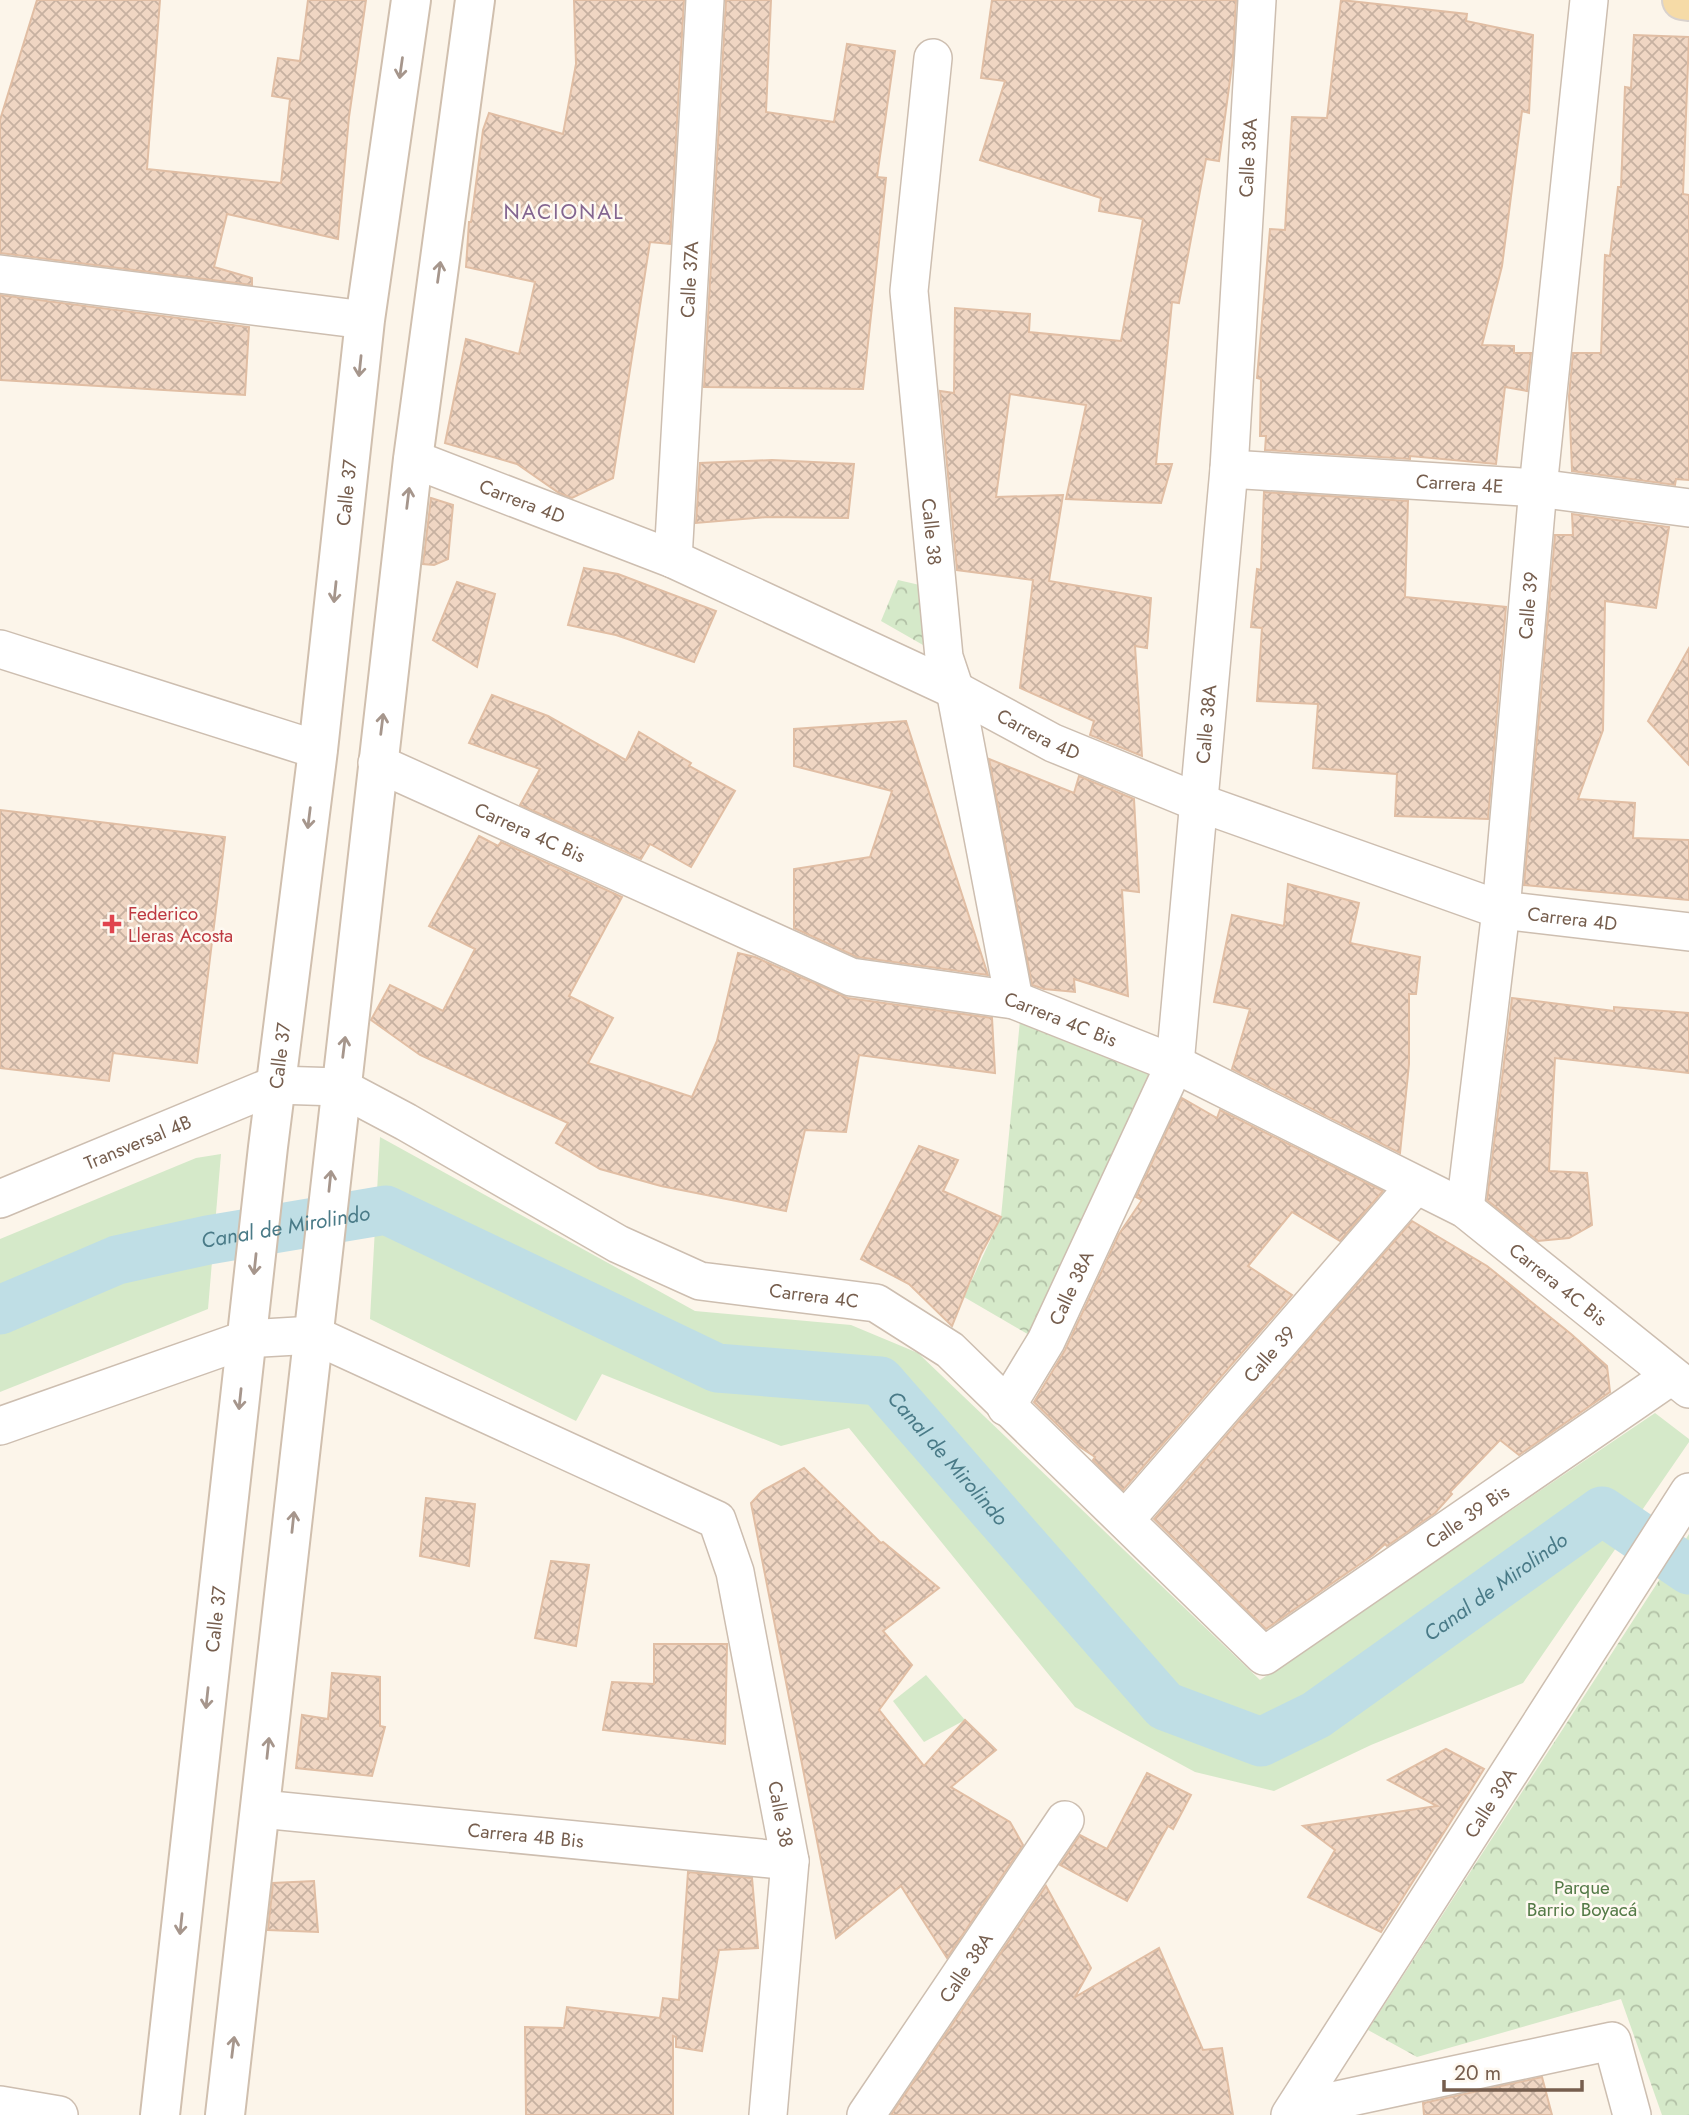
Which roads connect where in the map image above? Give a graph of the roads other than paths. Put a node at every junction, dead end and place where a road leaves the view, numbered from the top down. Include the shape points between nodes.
1 (411, 0) edge
2 (475, 0) edge
3 (705, 0) edge
4 (1257, 0) edge
5 (1589, 0) edge
6 (1682, 0) edge
7 (1689, 1) edge
8 (933, 58) dead end
9 (0, 274) edge
10 (365, 320) junction
11 (413, 459) junction
12 (1229, 469) junction
13 (1538, 488) junction
14 (1689, 508) edge
15 (673, 559) junction
16 (0, 649) edge
17 (955, 690) junction
18 (318, 750) junction
19 (377, 763) junction
20 (1200, 803) junction
21 (1501, 910) junction
22 (1689, 932) edge
23 (1014, 1000) junction
24 (1175, 1064) junction
25 (275, 1085) junction
26 (340, 1087) junction
27 (1415, 1186) junction
28 (0, 1199) edge
29 (1465, 1209) junction
30 (316, 1316) junction
31 (249, 1323) junction
32 (1680, 1383) edge
33 (1006, 1407) junction
34 (0, 1426) edge
35 (1682, 1502) edge
36 (1125, 1520) junction
37 (1264, 1656) joint
38 (261, 1809) junction
39 (1065, 1820) dead end
40 (790, 1861) junction
41 (0, 2105) edge
42 (1293, 2112) edge
43 (60, 2115) edge
44 (160, 2115) edge
45 (225, 2115) edge
46 (768, 2115) edge
47 (866, 2115) edge
48 (1632, 2115) edge

1 -> 10 main road, Calle 37
11 -> 2 main road
3 - 15 street, Calle 37A
4 - 12 street, Calle 38A
5 - 13 street, Calle 39
6 - 7 main road
8 - 17 street, Calle 38 via 909,291 944,657
9 - 10 street
10 -> 18 main road, Calle 37
11 - 15 street, Carrera 4D
19 -> 11 main road
12 - 13 street, Carrera 4E
12 - 20 street, Calle 38A
13 - 14 street, Carrera 4E
13 - 21 street, Calle 39
15 - 17 street, Carrera 4D
16 - 18 street
17 - 20 street, Carrera 4D via 1053,743
17 - 23 street, Calle 38
18 -> 25 main road, Calle 37
19 - 23 street, Carrera 4C Bis via 851,977
26 -> 19 main road
20 - 21 street, Carrera 4D
20 - 24 street, Calle 38A
21 - 22 street, Carrera 4D
21 - 29 street, Calle 39
23 - 24 street, Carrera 4C Bis
24 - 27 street, Carrera 4C Bis
24 - 33 street, Calle 38A via 1046,1342
25 - 26 street, Carrera 4C
25 - 28 street, Transversal 4B
25 -> 31 main road, Calle 37
30 -> 26 main road
26 - 33 street, Carrera 4C via 618,1244 700,1281 876,1303 950,1350
27 - 29 street, Carrera 4C Bis
27 - 36 street, Calle 39
29 - 32 street, Carrera 4C Bis
30 - 31 street
38 -> 30 main road
30 - 40 street, Calle 38 via 717,1520 735,1572
31 - 34 street
31 -> 44 main road, Calle 37
32 - 37 street, Calle 39 Bis
33 - 36 street, Carrera 4C
35 - 42 street, Calle 39A
36 - 37 street, Carrera 4C
38 - 40 street, Carrera 4B Bis
45 -> 38 main road
39 - 47 street, Calle 38A
40 - 46 street, Calle 38
41 - 43 street
42 - 48 street via 1612,2041

